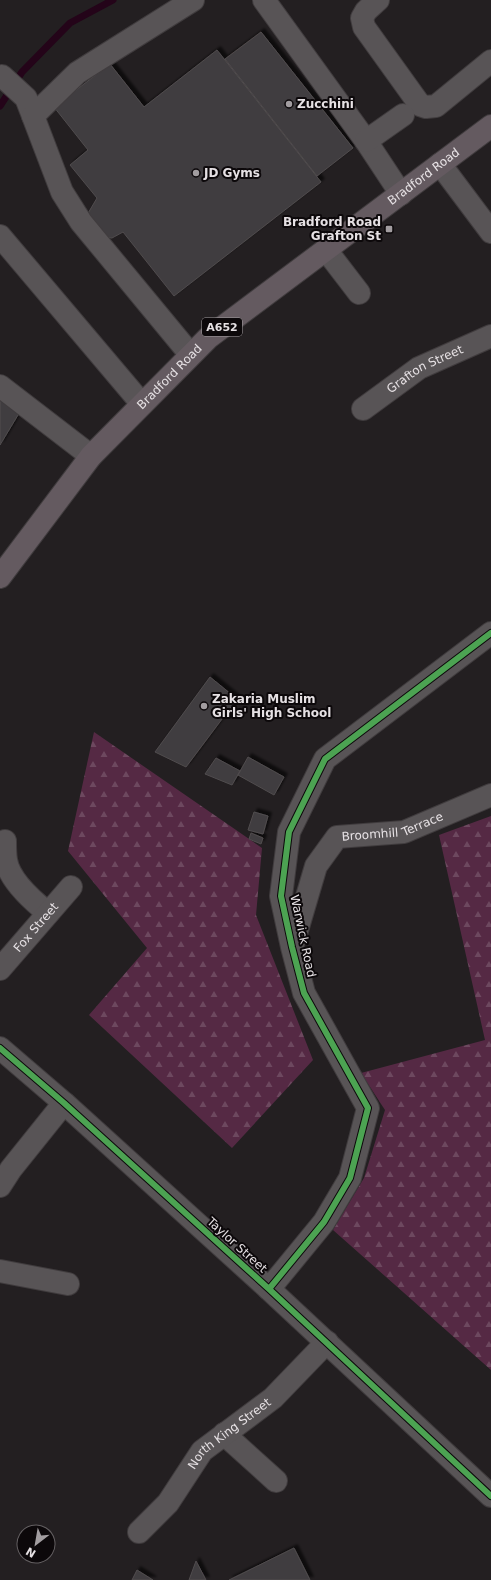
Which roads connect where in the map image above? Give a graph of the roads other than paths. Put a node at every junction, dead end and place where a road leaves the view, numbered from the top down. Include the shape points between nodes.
1 (193, 0) edge
2 (378, 0) edge
3 (270, 2) edge
4 (491, 61) edge
5 (2, 76) dead end
6 (30, 107) junction
7 (403, 115) dead end
8 (491, 126) edge
9 (366, 141) junction
10 (440, 164) junction
11 (401, 194) junction
12 (491, 232) edge
13 (0, 236) edge
14 (326, 250) junction
15 (359, 293) dead end
16 (491, 336) edge
17 (190, 354) junction
18 (0, 386) edge
19 (142, 404) junction
20 (363, 409) dead end
21 (91, 456) junction
22 (0, 577) edge
23 (491, 633) edge
24 (491, 795) edge
25 (5, 841) dead end
26 (72, 886) dead end
27 (48, 913) junction
28 (292, 947) junction
29 (0, 969) edge
30 (0, 1048) edge
31 (64, 1103) junction
32 (0, 1186) edge
33 (0, 1271) edge
34 (68, 1284) dead end
35 (269, 1289) junction
36 (327, 1342) junction
37 (224, 1434) junction
38 (276, 1481) dead end
39 (491, 1496) edge
40 (139, 1532) dead end

1 - 6 street via 77,73
2 - 4 street via 362,18 364,27 420,105 436,106
3 - 9 street
5 - 6 street
6 - 17 street via 62,192 80,222
7 - 9 street
8 - 10 main road, Bradford Road / A652
9 - 11 street
10 - 11 main road, Bradford Road / A652
10 - 12 street
11 - 14 main road, Bradford Road / A652
13 - 19 street
14 - 15 street
14 - 17 main road, Bradford Road / A652
16 - 20 street, Grafton Street via 419,368
17 - 19 main road, Bradford Road / A652
18 - 21 street
19 - 21 main road, Bradford Road / A652
21 - 22 main road, Bradford Road / A652
23 - 28 street, Warwick Road via 325,759 289,832 282,896
24 - 28 street, Broomhill Terrace via 404,832 337,837 316,866
25 - 27 street via 6,860 12,877
26 - 27 street, Fox Street
27 - 29 street, Fox Street
28 - 35 street, Warwick Road via 304,993 368,1108 350,1178 324,1222
30 - 31 street, Taylor Street
31 - 32 street
31 - 35 street, Taylor Street
33 - 34 street
35 - 36 street, Taylor Street
36 - 37 street, North King Street via 273,1398
36 - 39 street, Taylor Street
37 - 38 street
37 - 40 street, North King Street via 202,1451 168,1503

